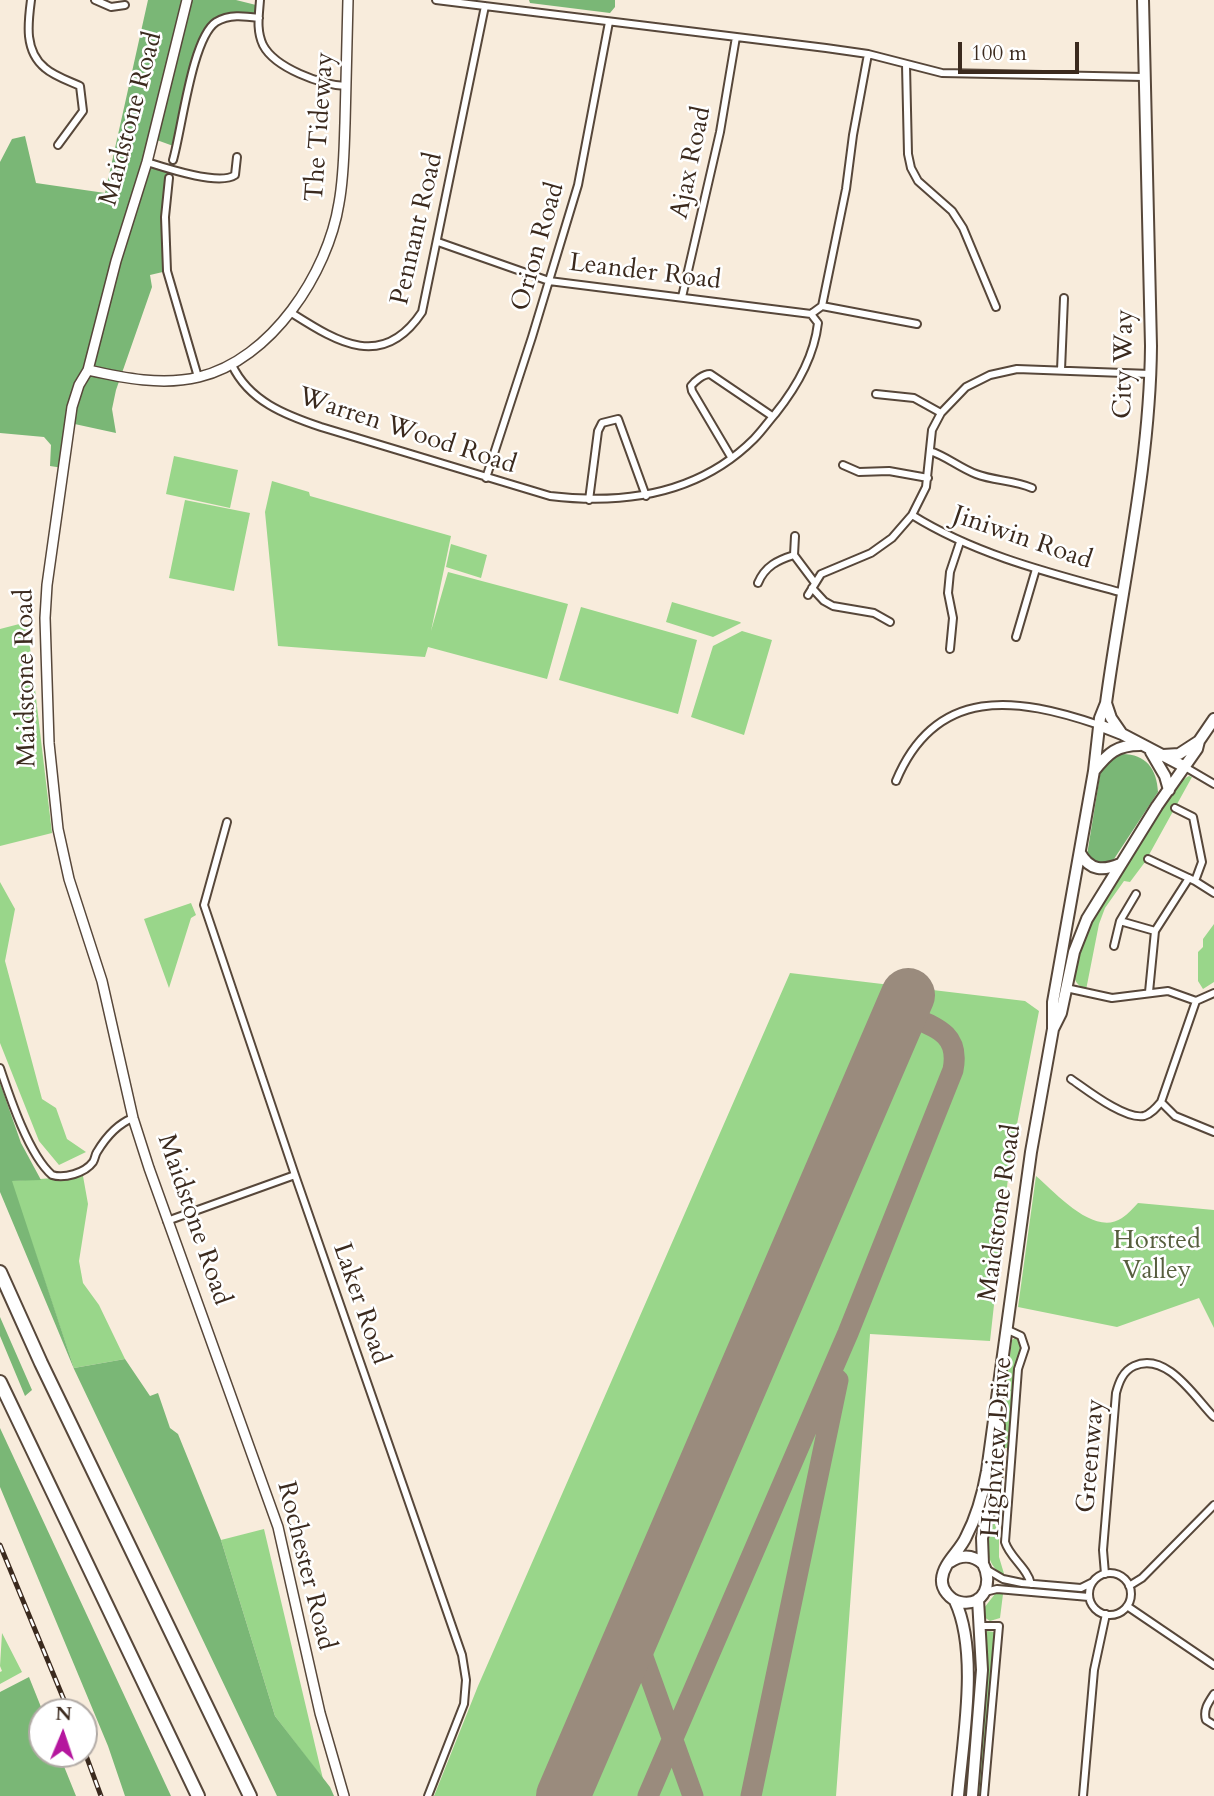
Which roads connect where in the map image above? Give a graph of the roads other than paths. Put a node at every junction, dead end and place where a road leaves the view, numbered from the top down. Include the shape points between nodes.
1 (30, 0) edge
2 (94, 0) edge
3 (187, 0) edge
4 (260, 0) edge
5 (348, 0) edge
6 (436, 0) edge
7 (1143, 0) edge
8 (125, 5) dead end
9 (485, 6) junction
10 (258, 18) junction
11 (609, 22) junction
12 (736, 37) junction
13 (868, 54) junction
14 (906, 65) junction
15 (1144, 77) junction
16 (346, 86) junction
17 (58, 145) dead end
18 (237, 157) dead end
19 (173, 160) dead end
20 (147, 162) junction
21 (169, 178) dead end
22 (438, 242) junction
23 (549, 281) junction
24 (682, 297) junction
25 (1064, 298) dead end
26 (822, 306) junction
27 (996, 307) dead end
28 (290, 312) junction
29 (811, 314) junction
30 (917, 324) dead end
31 (232, 365) junction
32 (88, 370) junction
33 (1061, 370) junction
34 (1150, 374) junction
35 (198, 377) junction
36 (876, 394) dead end
37 (940, 413) junction
38 (772, 416) junction
39 (930, 451) junction
40 (731, 457) junction
41 (843, 465) dead end
42 (486, 478) junction
43 (928, 478) junction
44 (1032, 488) dead end
45 (646, 496) junction
46 (589, 500) junction
47 (912, 514) junction
48 (795, 536) dead end
49 (960, 542) junction
50 (794, 555) junction
51 (1036, 569) junction
52 (758, 583) dead end
53 (811, 589) junction
54 (1123, 593) junction
55 (890, 622) dead end
56 (1016, 637) dead end
57 (950, 649) dead end
58 (1106, 703) junction
59 (1214, 719) edge
60 (1099, 725) junction
61 (1122, 734) junction
62 (1199, 741) junction
63 (1145, 748) junction
64 (1160, 755) junction
65 (1185, 767) junction
66 (1094, 771) junction
67 (896, 781) dead end
68 (1214, 784) edge
69 (1169, 790) junction
70 (1175, 808) dead end
71 (227, 822) dead end
72 (1080, 853) junction
73 (1148, 859) dead end
74 (1120, 863) junction
75 (1192, 879) junction
76 (1214, 893) edge
77 (1136, 894) dead end
78 (1120, 921) junction
79 (1155, 931) junction
80 (1114, 946) dead end
81 (1066, 988) junction
82 (1149, 992) junction
83 (1214, 993) edge
84 (1196, 1001) junction
85 (1053, 1029) junction
86 (0, 1069) edge
87 (1071, 1079) dead end
88 (1161, 1102) junction
89 (133, 1118) junction
90 (1214, 1132) edge
91 (295, 1175) junction
92 (167, 1221) junction
93 (0, 1272) edge
94 (1008, 1330) junction
95 (214, 1350) joint
96 (0, 1382) edge
97 (997, 1405) junction
98 (1214, 1418) edge
99 (1214, 1505) edge
100 (950, 1562) junction
101 (984, 1566) junction
102 (1025, 1572) junction
103 (1105, 1574) junction
104 (1022, 1583) junction
105 (1093, 1583) junction
106 (1031, 1584) junction
107 (1129, 1586) junction
108 (982, 1595) junction
109 (1089, 1597) junction
110 (955, 1601) junction
111 (1127, 1606) junction
112 (1106, 1614) junction
113 (980, 1626) junction
114 (1214, 1665) edge
115 (1214, 1694) edge
116 (1214, 1725) edge
117 (198, 1796) edge
118 (250, 1796) edge
119 (344, 1796) edge
120 (428, 1796) edge
121 (958, 1796) edge
122 (972, 1796) edge
123 (984, 1796) edge
124 (1083, 1796) edge

1 - 17 street via 27,31 33,53 45,68 80,86 83,111
2 - 8 street via 111,7
3 - 20 main road, Maidstone Road
4 - 10 street
5 - 16 main road, The Tideway
6 - 9 street
7 - 15 main road, City Way
9 - 11 street
9 - 22 street, Pennant Road
10 - 16 street via 260,37 271,55 316,82
10 - 19 street, Maidstone Road via 225,18 206,32
11 - 12 street
11 - 23 street, Orion Road via 578,185
12 - 13 street
12 - 24 street, Ajax Road via 720,132
13 - 14 street
13 - 26 street
14 - 15 street via 942,73
14 - 27 street via 911,168 964,228
15 - 34 main road, City Way
16 - 28 main road, The Tideway via 339,206 318,268
18 - 20 street via 235,175 228,180
20 - 32 main road, Maidstone Road
21 - 35 street, Maidstone Road via 167,271
22 - 23 street, Leander Road
22 - 28 street, Pennant Road via 422,312 415,324 392,340 358,347
23 - 24 street, Leander Road
23 - 42 street, Orion Road
24 - 29 street, Leander Road
25 - 33 street
26 - 29 street
26 - 30 street
28 - 31 main road, The Tideway
29 - 38 street, Warren Wood Road via 818,323 811,348 790,394
31 - 35 main road, The Tideway
31 - 42 street, Warren Wood Road via 246,386 287,415
32 - 35 main road, The Tideway via 148,380
32 - 89 main road, Maidstone Road via 72,407 47,585 48,722 62,847 102,981
33 - 34 street
33 - 37 street via 1017,369 990,375 966,387
34 - 54 main road, City Way
36 - 37 street via 914,398
37 - 39 street
38 - 40 street, Warren Wood Road via 755,439
38 - 40 street via 710,374 694,382 692,391
39 - 43 street
39 - 44 street via 979,475
40 - 45 street, Warren Wood Road via 699,479
41 - 43 street via 859,472 889,471
42 - 46 street, Warren Wood Road via 550,496
43 - 47 street
45 - 46 street, Warren Wood Road
45 - 46 street via 618,419 602,423 598,431
47 - 49 street, Jiniwin Road
47 - 53 street via 892,538 871,553 829,569
48 - 50 street
49 - 51 street, Jiniwin Road
49 - 57 street via 948,593 953,618
50 - 52 street via 772,564
50 - 53 street
51 - 54 street, Jiniwin Road
51 - 56 street
53 - 55 street via 833,606 874,613
54 - 58 main road, City Way
58 - 60 main road, City Way
58 - 61 main road
59 - 62 main road, Maidstone Road
60 - 61 main road
60 - 66 main road, Maidstone Road
60 - 67 street via 1019,705 973,707 932,728 910,753
61 - 63 main road
62 - 64 main road via 1179,754
62 - 65 main road, Maidstone Road
63 - 64 main road
63 - 66 main road via 1115,749
63 - 69 main road via 1161,767
64 - 65 main road
65 - 68 street
65 - 69 main road, Maidstone Road
66 - 72 main road, Maidstone Road
69 - 74 main road, Maidstone Road
70 - 75 street via 1193,817 1202,862
71 - 91 street, Laker Road via 204,905
72 - 74 main road via 1098,869
72 - 85 main road, Maidstone Road via 1053,1002
73 - 75 street
74 - 81 main road, Maidstone Road via 1083,926
75 - 76 street
75 - 79 street
77 - 78 street
78 - 79 street
78 - 80 street
79 - 82 street
81 - 82 street via 1112,998
81 - 85 main road, Maidstone Road
82 - 84 street via 1168,992
83 - 84 street
84 - 88 street
85 - 94 main road, Maidstone Road via 1031,1152
86 - 89 street via 30,1142 52,1175 70,1176 92,1163 118,1125
87 - 88 street via 1132,1115 1144,1116
88 - 90 street via 1175,1116
89 - 92 main road, Maidstone Road
91 - 92 street
91 - 120 street, Laker Road via 462,1655 464,1704
92 - 95 main road, Maidstone Road
93 - 118 highway
94 - 97 main road, Maidstone Road
94 - 102 street, Highview Drive via 1021,1336 1025,1348 1018,1369 1005,1542
95 - 119 main road, Rochester Road via 278,1527 320,1713
96 - 117 highway
97 - 100 main road, Maidstone Road via 981,1501
97 - 101 main road, Maidstone Road via 996,1486 982,1538
98 - 103 street, Greenway via 1161,1366 1139,1364 1123,1375 1114,1413
99 - 107 street
100 - 101 main road via 968,1556
100 - 110 main road via 942,1581
101 - 104 street via 1005,1580
101 - 108 main road via 988,1580
102 - 104 street, Highview Drive
102 - 106 street, Highview Drive
103 - 105 street
103 - 107 street via 1119,1575
104 - 106 street
105 - 106 street via 1082,1588
105 - 109 street
107 - 111 street
108 - 109 street via 997,1590
108 - 110 main road via 969,1603
108 - 113 main road
109 - 112 street via 1095,1608
110 - 121 main road via 965,1625 968,1669
111 - 112 street
111 - 114 street
112 - 124 street via 1094,1670
113 - 122 main road via 982,1670
113 - 123 street via 999,1626
115 - 116 street via 1205,1715

